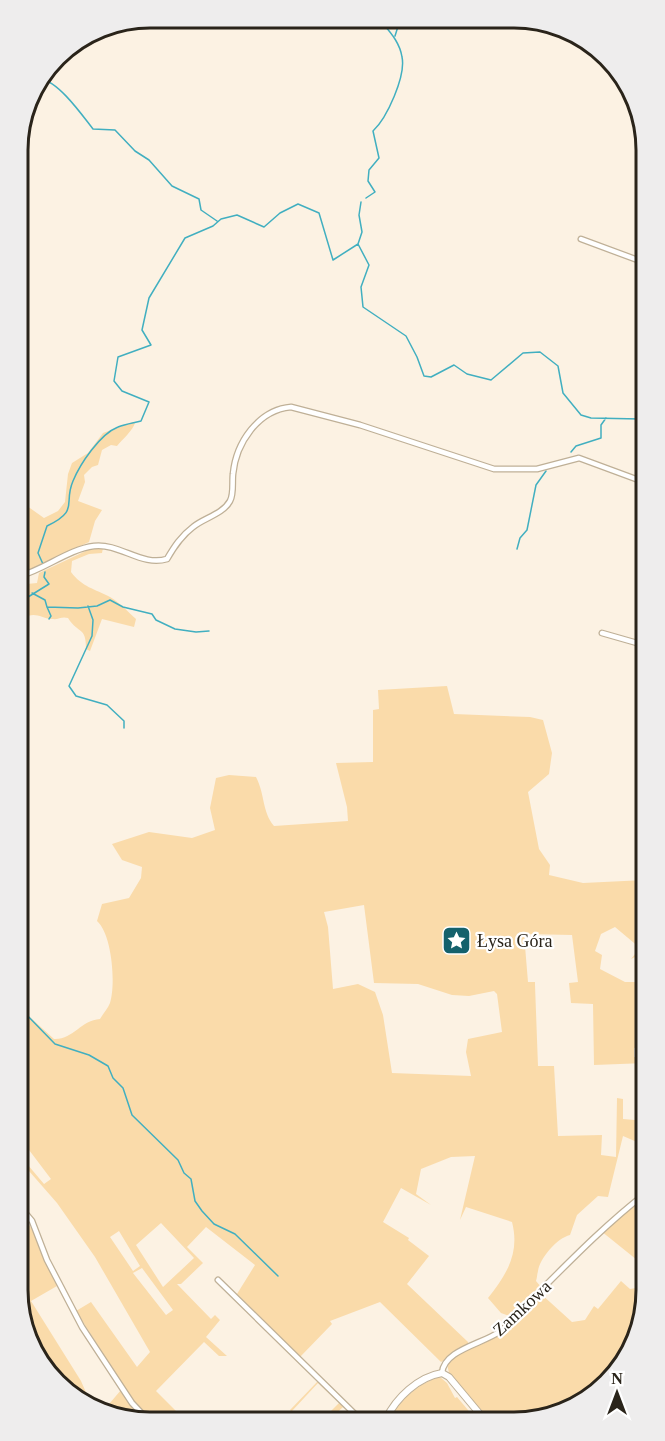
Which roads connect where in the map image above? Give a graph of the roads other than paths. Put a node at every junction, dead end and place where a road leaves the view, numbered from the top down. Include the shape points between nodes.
1 (581, 239) dead end
2 (636, 259) edge
3 (636, 479) edge
4 (29, 573) edge
5 (602, 633) dead end
6 (636, 643) edge
7 (636, 1200) edge
8 (28, 1216) edge
9 (218, 1280) dead end
10 (442, 1373) junction
11 (140, 1411) edge
12 (353, 1412) edge
13 (390, 1412) edge
14 (478, 1412) edge

1 - 2 street
3 - 4 street via 579,458 537,469 494,469 360,425 282,408 261,420 242,442 235,457 231,500 193,527 167,559 152,561 107,546 95,546
5 - 6 street
7 - 10 street, Zamkowa via 582,1248 500,1332 454,1355 443,1365
8 - 11 street via 82,1328
9 - 12 street
10 - 13 street via 396,1400
10 - 14 street

